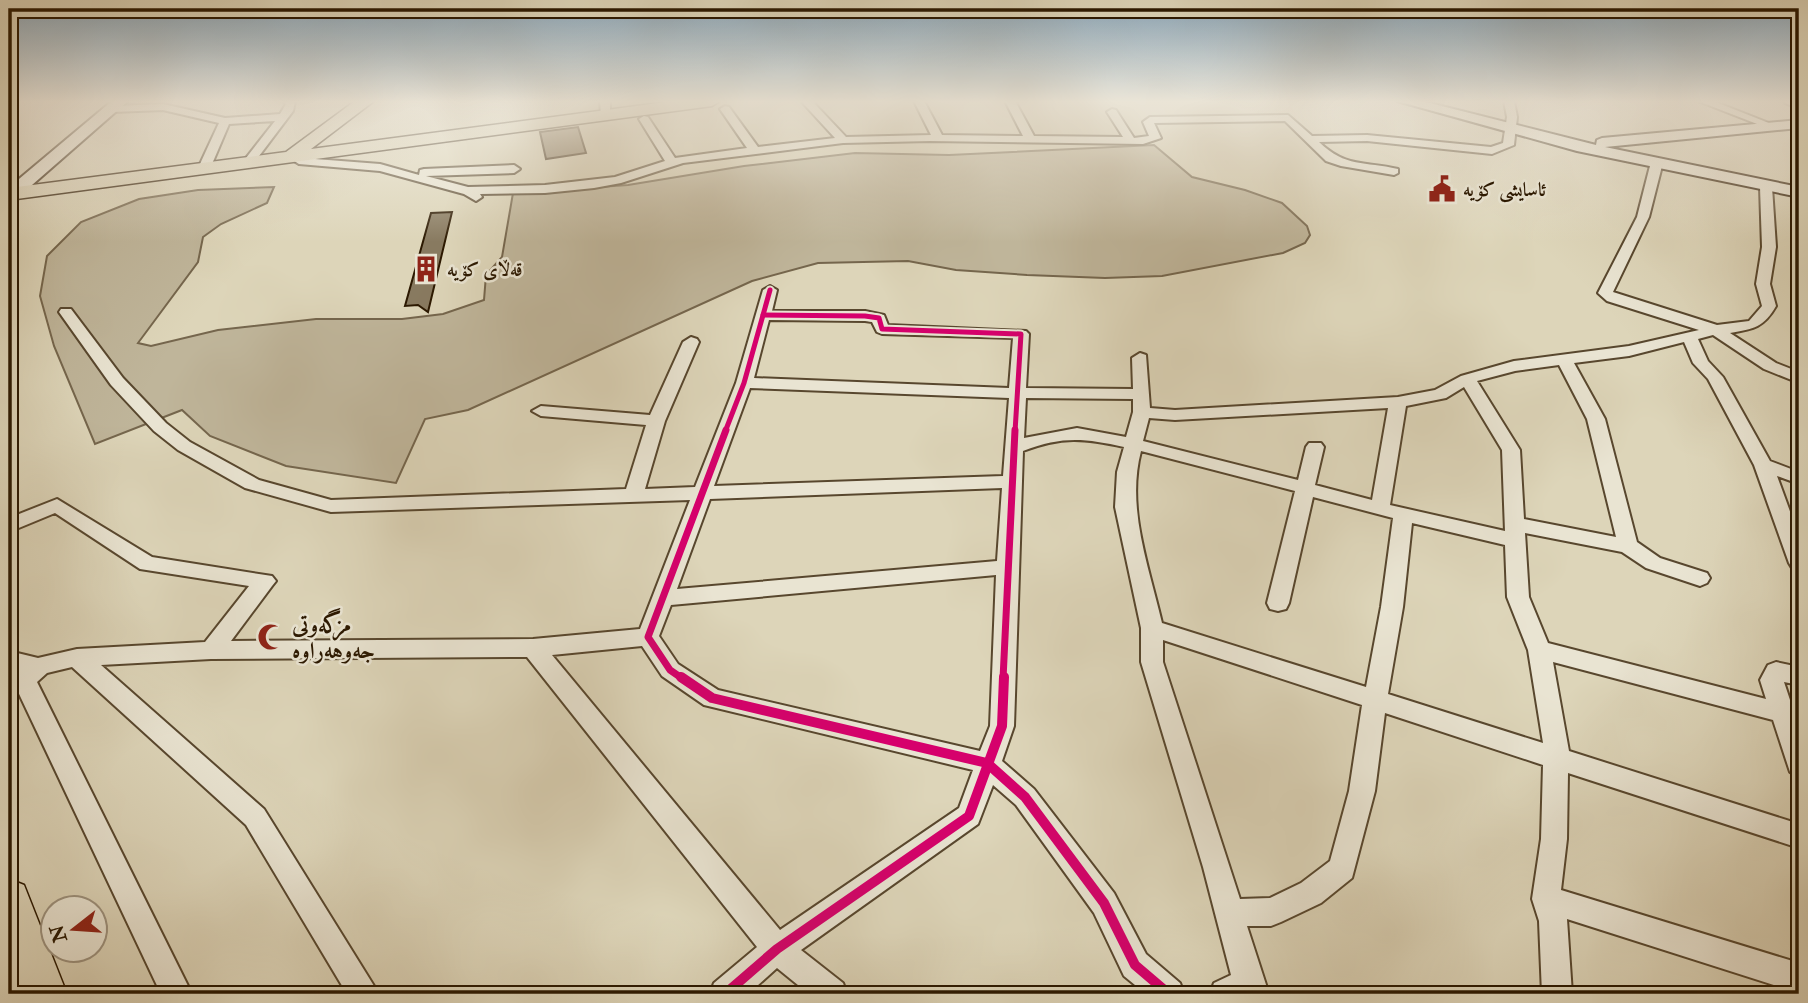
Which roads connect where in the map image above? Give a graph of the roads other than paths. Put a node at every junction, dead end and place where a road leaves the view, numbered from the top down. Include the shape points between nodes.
1 (63, 148) edge
2 (213, 148) edge
3 (260, 148) edge
4 (302, 148) edge
5 (335, 148) edge
6 (661, 148) edge
7 (774, 148) edge
8 (1318, 148) edge
9 (1461, 148) edge
10 (1501, 148) edge
11 (1586, 148) edge
12 (754, 150) joint
13 (293, 154) junction
14 (252, 158) junction
15 (1657, 162) junction
16 (671, 163) junction
17 (206, 164) junction
18 (514, 169) dead end
19 (1394, 172) dead end
20 (406, 174) junction
21 (1766, 187) junction
22 (468, 191) junction
23 (13, 192) edge
24 (1799, 192) edge
25 (478, 199) dead end
26 (9, 215) edge
27 (770, 290) dead end
28 (66, 312) dead end
29 (763, 315) junction
30 (1716, 330) junction
31 (1689, 336) junction
32 (691, 342) dead end
33 (1140, 358) dead end
34 (1564, 360) junction
35 (1799, 378) edge
36 (1467, 379) junction
37 (744, 383) junction
38 (1018, 393) junction
39 (1398, 402) junction
40 (1141, 403) junction
41 (541, 411) dead end
42 (656, 421) junction
43 (1133, 444) junction
44 (1315, 447) dead end
45 (1015, 448) junction
46 (1763, 465) junction
47 (1799, 478) edge
48 (1013, 482) junction
49 (1306, 488) junction
50 (702, 495) junction
51 (633, 497) junction
52 (1392, 511) junction
53 (9, 525) edge
54 (1516, 532) junction
55 (1628, 546) junction
56 (1799, 563) edge
57 (1007, 567) junction
58 (1700, 578) dead end
59 (665, 598) junction
60 (1278, 603) dead end
61 (1152, 628) junction
62 (648, 637) junction
63 (533, 648) junction
64 (211, 650) junction
65 (1539, 650) junction
66 (77, 658) junction
67 (20, 673) edge
68 (1799, 676) edge
69 (1374, 700) junction
70 (1783, 713) junction
71 (1558, 757) junction
72 (987, 763) junction
73 (1799, 764) edge
74 (1799, 836) edge
75 (1546, 899) junction
76 (9, 900) edge
77 (1229, 913) junction
78 (777, 949) junction
79 (1799, 978) edge
80 (1242, 991) edge
81 (44, 994) edge
82 (177, 994) edge
83 (364, 994) edge
84 (725, 994) edge
85 (832, 994) edge
86 (1169, 994) edge
87 (1557, 994) edge

1 - 23 main road
2 - 17 street
3 - 14 street
4 - 13 main road
5 - 13 main road
6 - 16 street
7 - 12 street
8 - 19 street via 1341,163
9 - 10 street
11 - 15 main road
12 - 16 street
13 - 14 main road
13 - 20 street via 299,161
13 - 23 main road
14 - 17 main road
15 - 21 main road
15 - 30 street via 1643,217 1605,293
16 - 22 street via 594,184
17 - 23 main road
18 - 20 street
20 - 22 street
21 - 24 main road
21 - 30 street via 1769,247 1763,284 1769,306 1753,325
22 - 25 street
23 - 26 main road
27 - 29 street
28 - 51 street via 117,381 160,427 184,446 252,484 331,506
29 - 37 street
29 - 38 street via 865,316 879,318 882,329 1021,334
30 - 31 street
30 - 35 street via 1770,366
31 - 34 street
31 - 46 street
32 - 42 street
33 - 40 street
34 - 36 street via 1514,366
34 - 55 street via 1596,419
36 - 39 street via 1440,394
36 - 54 street via 1511,450
37 - 38 street
37 - 50 street
38 - 40 street
38 - 45 street
39 - 40 street via 1175,415
39 - 52 street
40 - 43 street
41 - 42 street
42 - 51 street
43 - 45 street via 1067,432
43 - 49 street
43 - 61 street via 1125,507
44 - 49 street
45 - 48 street
46 - 47 street
46 - 56 street
48 - 50 street
48 - 57 street
49 - 52 street
49 - 60 street
50 - 51 street
50 - 59 street
52 - 54 street
52 - 69 street via 1392,607
53 - 64 street via 57,505 148,564 265,581
54 - 55 street
54 - 65 street via 1518,597
55 - 58 street via 1653,563
57 - 59 street
57 - 72 street via 1002,726
59 - 62 street
61 - 69 street
61 - 77 street via 1152,662
62 - 63 street
62 - 72 street via 670,670 712,698
63 - 64 street
63 - 78 street
64 - 66 street
65 - 70 street
65 - 71 street
66 - 67 street
66 - 83 street via 255,817
67 - 82 street
68 - 70 street via 1776,671 1772,680
69 - 71 street
69 - 77 street via 1362,791 1342,869 1311,893 1270,912
70 - 73 street
71 - 74 street
71 - 75 street
72 - 78 street via 969,816
72 - 86 street via 1025,797 1104,903 1135,965
75 - 79 street
75 - 87 street via 1553,921
76 - 81 main road
77 - 80 street
78 - 84 street
78 - 85 street

